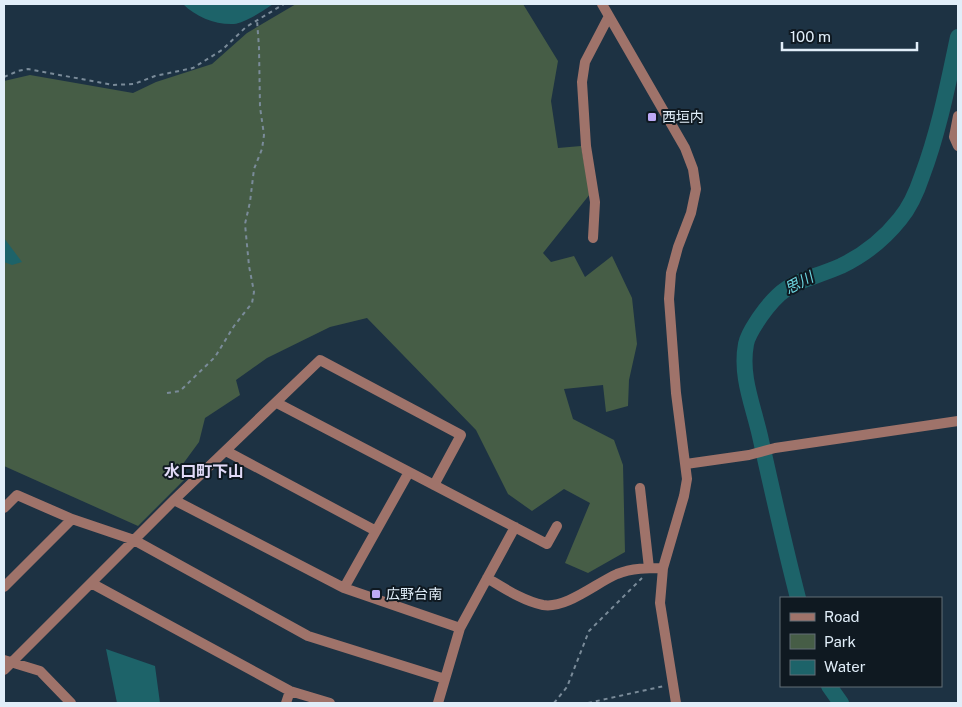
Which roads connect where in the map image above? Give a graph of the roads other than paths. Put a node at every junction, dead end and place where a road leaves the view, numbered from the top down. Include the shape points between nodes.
1 (602, 4) edge
2 (609, 16) junction
3 (958, 116) edge
4 (958, 146) edge
5 (593, 238) dead end
6 (276, 403) junction
7 (958, 421) edge
8 (226, 451) junction
9 (686, 464) junction
10 (409, 472) junction
11 (434, 485) junction
12 (640, 488) dead end
13 (174, 500) junction
14 (4, 508) edge
15 (72, 518) junction
16 (558, 526) dead end
17 (515, 527) junction
18 (376, 531) junction
19 (134, 540) junction
20 (649, 568) junction
21 (663, 568) junction
22 (487, 578) junction
23 (91, 583) junction
24 (4, 587) edge
25 (344, 588) junction
26 (460, 628) junction
27 (8, 661) edge
28 (4, 670) edge
29 (445, 679) junction
30 (290, 691) junction
31 (71, 703) edge
32 (286, 703) edge
33 (330, 703) edge
34 (438, 703) edge
35 (676, 703) edge

1 - 2 street
2 - 5 street via 585,62 582,82 586,146 595,202
2 - 9 street via 685,148 693,169 696,189 671,273 669,299 676,392
3 - 4 street via 954,137
6 - 8 street
6 - 10 street
6 - 11 street via 320,360 460,435
7 - 9 street
8 - 13 street
8 - 18 street
9 - 21 street via 684,496
10 - 11 street
10 - 18 street
11 - 17 street
12 - 20 street
13 - 19 street
13 - 25 street
14 - 15 street via 17,495
15 - 19 street
15 - 24 street
16 - 17 street via 547,544
17 - 22 street
18 - 25 street
19 - 23 street
19 - 29 street via 308,636
20 - 21 street
20 - 22 street via 618,573 562,603 545,605 528,600
21 - 35 street via 660,603
22 - 26 street
23 - 27 street
23 - 30 street
25 - 26 street
26 - 29 street
27 - 28 street
27 - 31 street via 40,671
29 - 34 street
30 - 32 street
30 - 33 street

